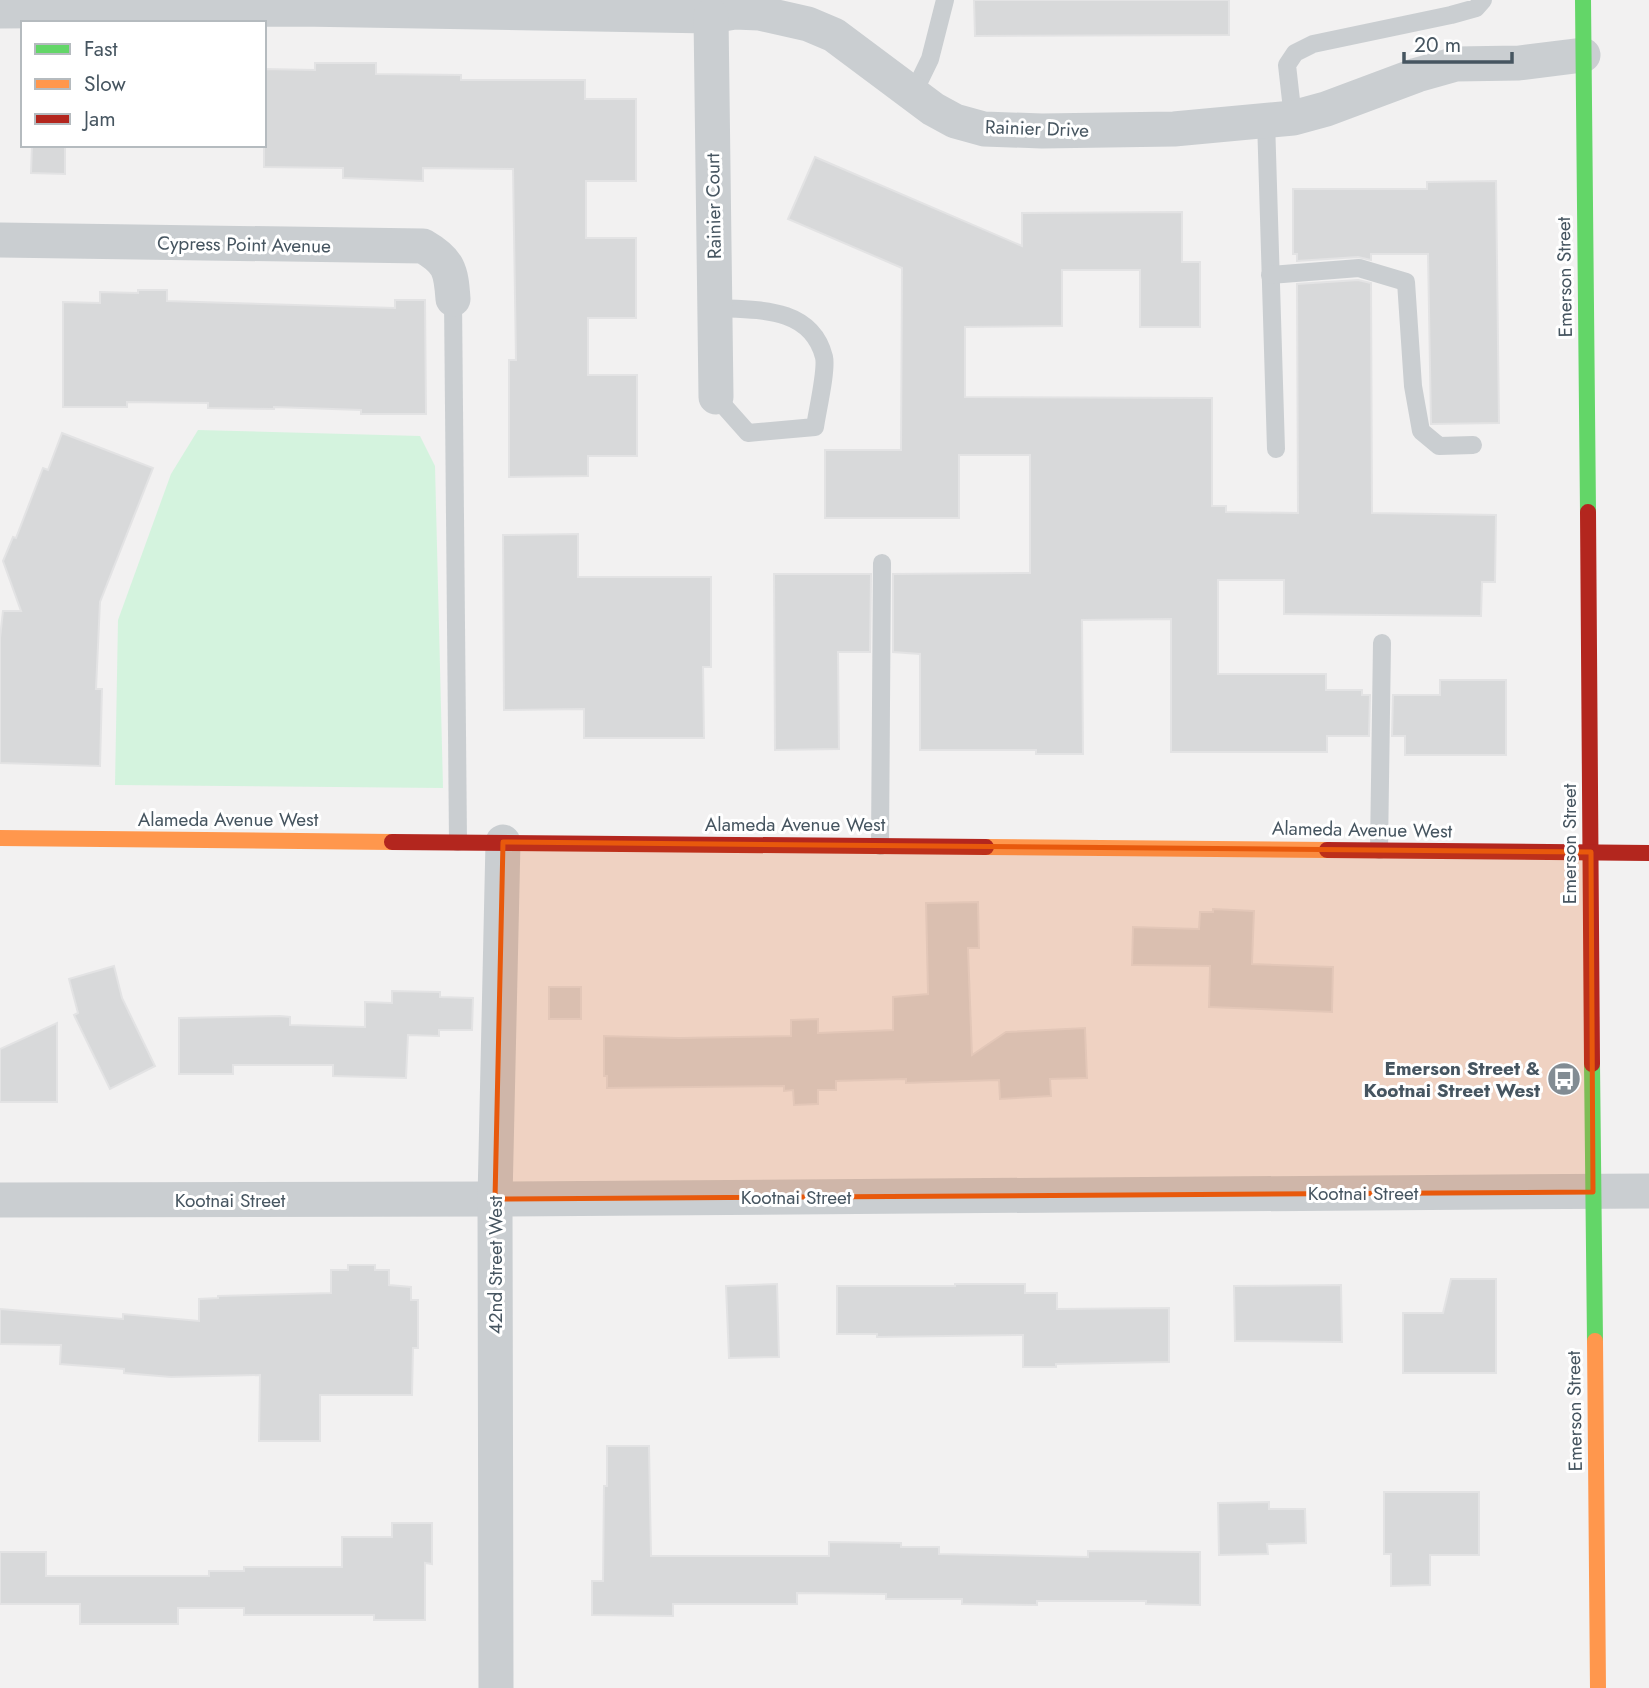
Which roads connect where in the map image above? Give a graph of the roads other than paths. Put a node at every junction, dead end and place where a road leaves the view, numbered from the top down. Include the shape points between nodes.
1 (945, 0) edge
2 (1483, 0) edge
3 (1583, 0) edge
4 (301, 5) edge
5 (710, 8) edge
6 (498, 9) edge
7 (0, 11) edge
8 (1583, 55) junction
9 (914, 94) junction
10 (1280, 119) junction
11 (0, 240) edge
12 (1270, 275) junction
13 (453, 299) joint
14 (714, 309) junction
15 (716, 397) joint
16 (1473, 445) dead end
17 (1276, 449) dead end
18 (882, 563) dead end
19 (1382, 643) dead end
20 (0, 838) edge
21 (458, 842) junction
22 (503, 842) junction
23 (880, 846) junction
24 (1379, 850) junction
25 (1591, 852) junction
26 (1649, 853) edge
27 (1649, 1191) edge
28 (1593, 1192) junction
29 (495, 1199) junction
30 (0, 1200) edge
31 (496, 1688) edge
32 (1598, 1688) edge

1 - 9 lane via 930,59
2 - 10 lane via 1476,8 1313,44 1295,53 1287,65
3 - 8 main road, Emerson Street
4 - 6 street, Rainier Drive
4 - 7 street, Rainier Drive
5 - 6 street, Rainier Drive
5 - 9 street, Rainier Drive via 808,24 834,35
5 - 14 street, Rainier Court
8 - 10 street, Rainier Drive via 1456,64 1326,109
8 - 25 main road, Emerson Street
9 - 10 street, Rainier Drive via 955,121 984,129 1174,129
10 - 12 lane
11 - 13 street, Cypress Point Avenue via 423,246 444,261 451,275
12 - 16 lane via 1359,268 1406,282 1421,431 1439,446
12 - 17 lane
13 - 21 lane
14 - 15 street, Rainier Court
14 - 15 lane via 777,311 812,332 824,359 815,427 748,433
18 - 23 lane
19 - 24 lane
20 - 21 main road, Alameda Avenue West
21 - 22 main road, Alameda Avenue West
22 - 23 main road, Alameda Avenue West
22 - 29 street, 42nd Street West
23 - 24 main road, Alameda Avenue West
24 - 25 main road, Alameda Avenue West
25 - 26 main road, Alameda Avenue West
25 - 28 main road, Emerson Street
27 - 28 street, Kootnai Street
28 - 29 street, Kootnai Street
28 - 32 main road, Emerson Street
29 - 30 street, Kootnai Street
29 - 31 street, 42nd Street West

